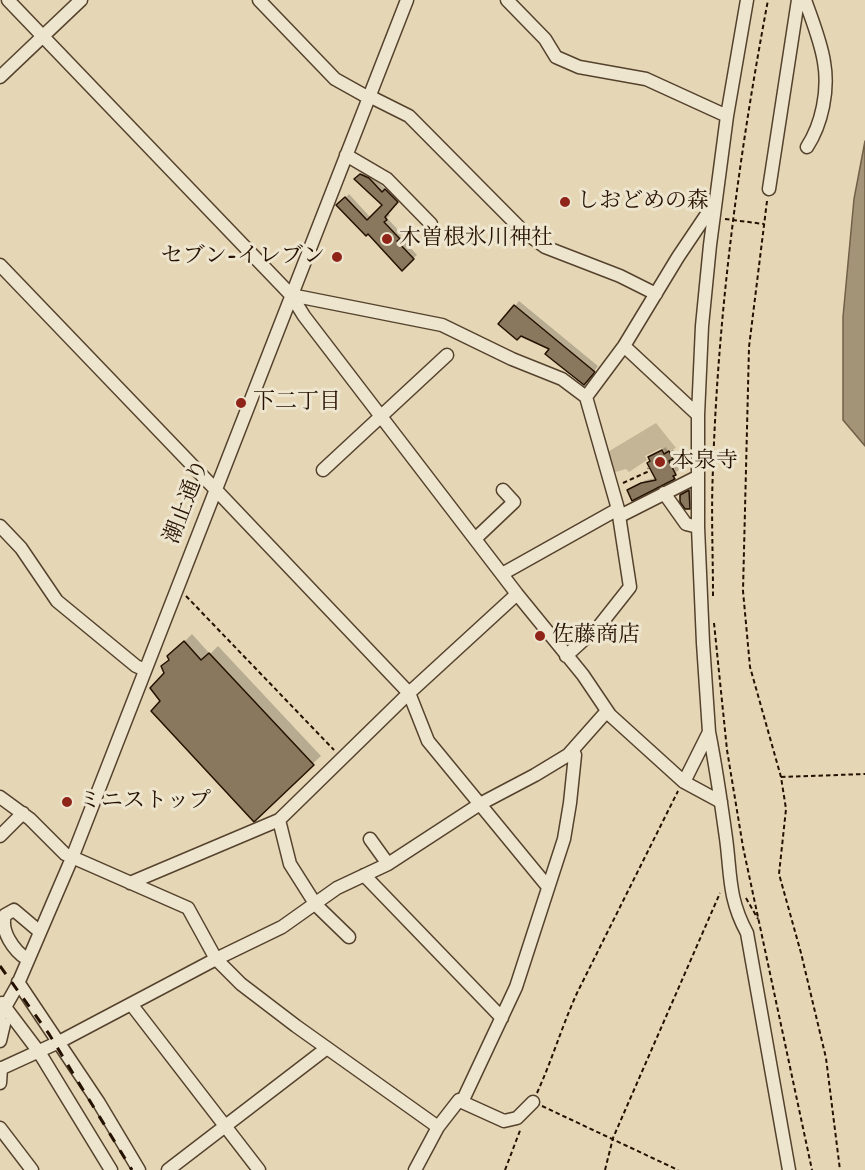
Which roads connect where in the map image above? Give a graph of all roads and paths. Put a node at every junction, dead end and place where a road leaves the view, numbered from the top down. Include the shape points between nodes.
1 (8, 0) edge
2 (81, 0) edge
3 (259, 0) edge
4 (407, 0) edge
5 (507, 0) edge
6 (747, 0) edge
7 (768, 0) edge
8 (798, 0) edge
9 (805, 0) edge
10 (42, 36) junction
11 (0, 77) edge
12 (369, 97) junction
13 (727, 116) junction
14 (807, 147) dead end
15 (346, 155) junction
16 (769, 189) joint
17 (715, 201) junction
18 (713, 217) junction
19 (734, 220) junction
20 (431, 224) dead end
21 (764, 224) junction
22 (0, 265) edge
23 (656, 294) junction
24 (291, 295) junction
25 (624, 346) junction
26 (447, 355) dead end
27 (586, 397) junction
28 (698, 415) junction
29 (382, 417) junction
30 (648, 468) dead end
31 (323, 470) dead end
32 (697, 477) junction
33 (612, 488) junction
34 (216, 490) junction
35 (503, 490) dead end
36 (664, 493) junction
37 (619, 513) junction
38 (698, 527) junction
39 (1, 529) edge
40 (475, 539) junction
41 (502, 574) junction
42 (178, 587) junction
43 (517, 594) junction
44 (713, 600) dead end
45 (714, 623) dead end
46 (566, 656) junction
47 (145, 670) junction
48 (410, 693) junction
49 (607, 711) junction
50 (709, 732) junction
51 (573, 751) junction
52 (342, 759) junction
53 (865, 774) edge
54 (781, 777) junction
55 (684, 782) junction
56 (0, 797) edge
57 (721, 802) junction
58 (480, 804) junction
59 (23, 813) junction
60 (279, 820) junction
61 (0, 836) edge
62 (370, 839) dead end
63 (72, 858) junction
64 (388, 864) junction
65 (364, 874) junction
66 (729, 875) junction
67 (130, 884) junction
68 (548, 887) junction
69 (316, 905) junction
70 (40, 932) junction
71 (349, 938) dead end
72 (27, 959) junction
73 (216, 959) junction
74 (18, 982) junction
75 (130, 1004) junction
76 (2, 1012) edge
77 (502, 1018) junction
78 (0, 1041) edge
79 (59, 1042) junction
80 (327, 1048) junction
81 (39, 1052) junction
82 (1, 1069) edge
83 (0, 1083) edge
84 (462, 1102) junction
85 (533, 1102) junction
86 (225, 1126) junction
87 (438, 1127) junction
88 (0, 1128) edge
89 (521, 1128) dead end
90 (613, 1138) junction
91 (33, 1170) edge
92 (111, 1170) edge
93 (139, 1170) edge
94 (168, 1170) edge
95 (259, 1170) edge
96 (415, 1170) edge
97 (505, 1170) edge
98 (605, 1170) edge
99 (678, 1170) edge
100 (789, 1170) edge
101 (812, 1170) edge
102 (840, 1170) edge

1 - 10 street
2 - 10 street
3 - 12 street via 335,79
4 - 12 street, 潮止通り
5 - 13 street via 545,39 556,57 579,66 646,79
6 - 13 street
7 - 19 path via 748,107
8 - 16 street
9 - 14 street via 824,62 825,96
10 - 11 street
10 - 24 street
12 - 15 street, 潮止通り
12 - 23 street via 408,116 523,231 545,247
13 - 17 street
15 - 20 street via 387,179
15 - 24 street, 潮止通り
16 - 21 path
17 - 18 street
17 - 23 street
18 - 19 path
18 - 28 street
19 - 21 path
19 - 44 path via 714,447
21 - 54 path via 749,347 742,591 750,667
22 - 34 street
23 - 25 street
24 - 27 street via 442,325 562,379
24 - 29 street
24 - 34 street, 潮止通り
25 - 27 street
25 - 28 street
26 - 29 street
27 - 33 street
28 - 32 street
29 - 31 street
29 - 40 street
30 - 33 path via 647,472
32 - 36 street
32 - 38 street
33 - 37 street
34 - 42 street, 潮止通り
34 - 48 street
35 - 40 street via 514,502
36 - 37 street
36 - 38 street via 686,524
37 - 41 street
37 - 46 street via 630,587 600,625
38 - 50 street
39 - 47 street via 21,548 57,601
40 - 41 street
41 - 43 street
42 - 47 street, 潮止通り
42 - 52 path
43 - 46 street
43 - 48 street
45 - 101 path via 742,847
46 - 49 street
47 - 63 street, 潮止通り
48 - 52 street
48 - 58 street via 428,741
49 - 51 street
49 - 55 street
50 - 55 street
50 - 57 street
51 - 58 street
51 - 68 street via 564,839
52 - 60 street
53 - 54 path
54 - 102 path via 786,809 779,874 826,1058
55 - 57 street
55 - 85 path via 577,993
56 - 59 street
57 - 66 street
58 - 64 street
58 - 68 street
59 - 61 street
59 - 63 street
60 - 67 street
60 - 69 street via 290,864
62 - 64 street
63 - 67 street
63 - 70 street, 潮止通り
64 - 65 street
65 - 69 street via 336,888
65 - 77 street
66 - 90 path
66 - 100 street via 739,919 747,933
67 - 73 street via 188,908
68 - 77 street
69 - 71 street
69 - 73 street via 282,927
70 - 72 street, 潮止通り
70 - 72 street via 14,910 5,915 5,933
72 - 74 street, 潮止通り
73 - 75 street
73 - 80 street via 241,984
74 - 76 street, 潮止通り
74 - 79 street
75 - 79 street
75 - 86 street
76 - 78 street, 潮止通り
76 - 81 street
77 - 84 street
79 - 81 street
79 - 93 street
80 - 86 street
80 - 87 street
81 - 82 street
81 - 92 street
82 - 83 street
84 - 85 street via 504,1121 518,1118
84 - 87 street via 459,1100
85 - 90 path
86 - 94 street
86 - 95 street
87 - 96 street
88 - 91 street
89 - 97 path
90 - 98 path
90 - 99 path

